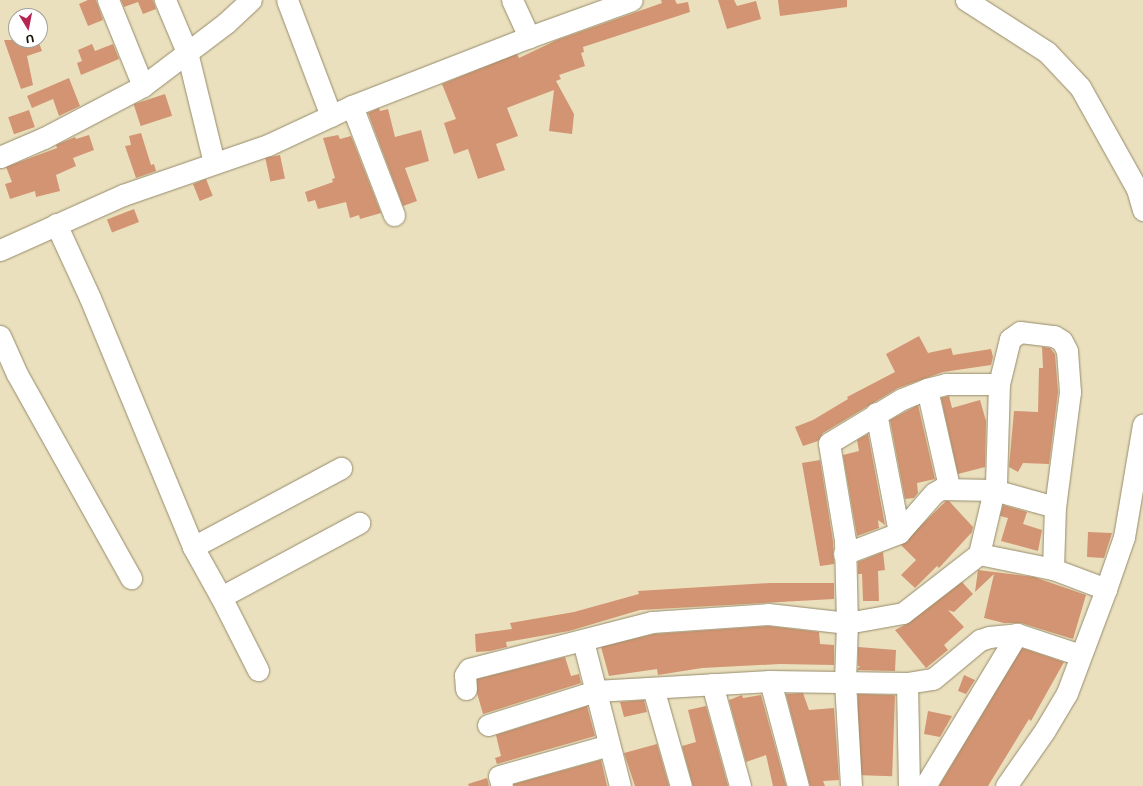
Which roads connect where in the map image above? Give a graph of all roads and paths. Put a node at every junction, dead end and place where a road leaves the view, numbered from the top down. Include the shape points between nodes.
1 (108, 0) edge
2 (165, 0) edge
3 (251, 0) edge
4 (287, 0) edge
5 (512, 0) edge
6 (632, 0) edge
7 (966, 0) edge
8 (529, 37) junction
9 (187, 52) junction
10 (143, 86) junction
11 (352, 106) junction
12 (331, 116) junction
13 (0, 157) edge
14 (214, 163) junction
15 (1143, 210) edge
16 (394, 215) dead end
17 (56, 224) junction
18 (0, 250) edge
19 (0, 336) edge
20 (999, 384) junction
21 (928, 389) junction
22 (876, 413) junction
23 (1143, 425) edge
24 (1141, 455) edge
25 (341, 468) dead end
26 (949, 487) junction
27 (994, 490) junction
28 (1055, 507) junction
29 (359, 523) dead end
30 (899, 533) junction
31 (193, 547) junction
32 (844, 554) junction
33 (979, 554) junction
34 (1053, 569) junction
35 (130, 578) dead end
36 (1106, 589) junction
37 (221, 597) junction
38 (847, 623) junction
39 (1017, 634) junction
40 (583, 640) junction
41 (1080, 655) junction
42 (258, 670) dead end
43 (770, 681) junction
44 (845, 682) junction
45 (907, 682) junction
46 (712, 684) junction
47 (653, 688) junction
48 (466, 689) dead end
49 (595, 691) junction
50 (488, 725) dead end
51 (609, 745) junction
52 (502, 786) edge
53 (620, 786) edge
54 (681, 786) edge
55 (740, 786) edge
56 (798, 786) edge
57 (851, 786) edge
58 (909, 786) edge
59 (925, 786) edge
60 (1006, 786) edge

1 - 10 street
2 - 9 street
3 - 9 street via 226,23
4 - 12 street
5 - 8 street
6 - 8 street
7 - 15 street via 1047,52 1080,87 1137,189
8 - 11 street
9 - 10 street
9 - 14 street
10 - 13 street via 44,138
11 - 12 street
11 - 16 street
12 - 14 street via 268,145
14 - 17 street via 124,195
17 - 18 street
17 - 31 street via 90,298
19 - 35 street via 17,374
20 - 21 street via 946,384
20 - 27 street
20 - 28 street via 1010,339 1014,334 1020,332 1054,336 1062,341 1067,351 1070,392
21 - 22 street
21 - 26 street
22 - 30 street
22 - 32 street via 829,443
23 - 24 street
24 - 36 street via 1124,537
25 - 31 street
26 - 27 street
26 - 30 street via 934,493
27 - 28 street
27 - 33 street
28 - 34 street
29 - 37 street
30 - 32 street
31 - 37 street
32 - 38 street
33 - 34 street
33 - 38 street via 900,615
34 - 36 street
36 - 41 street
37 - 42 street
38 - 40 street via 768,614 652,622
38 - 44 street
39 - 41 street
39 - 45 street via 980,640 938,676
39 - 59 street
40 - 48 street via 469,669 465,675
40 - 49 street
41 - 60 street via 1067,693
43 - 44 street
43 - 46 street
43 - 56 street
44 - 45 street
44 - 57 street
45 - 58 street
46 - 47 street
46 - 55 street
47 - 49 street
47 - 54 street
49 - 50 street
49 - 51 street
51 - 52 street via 499,776
51 - 53 street

